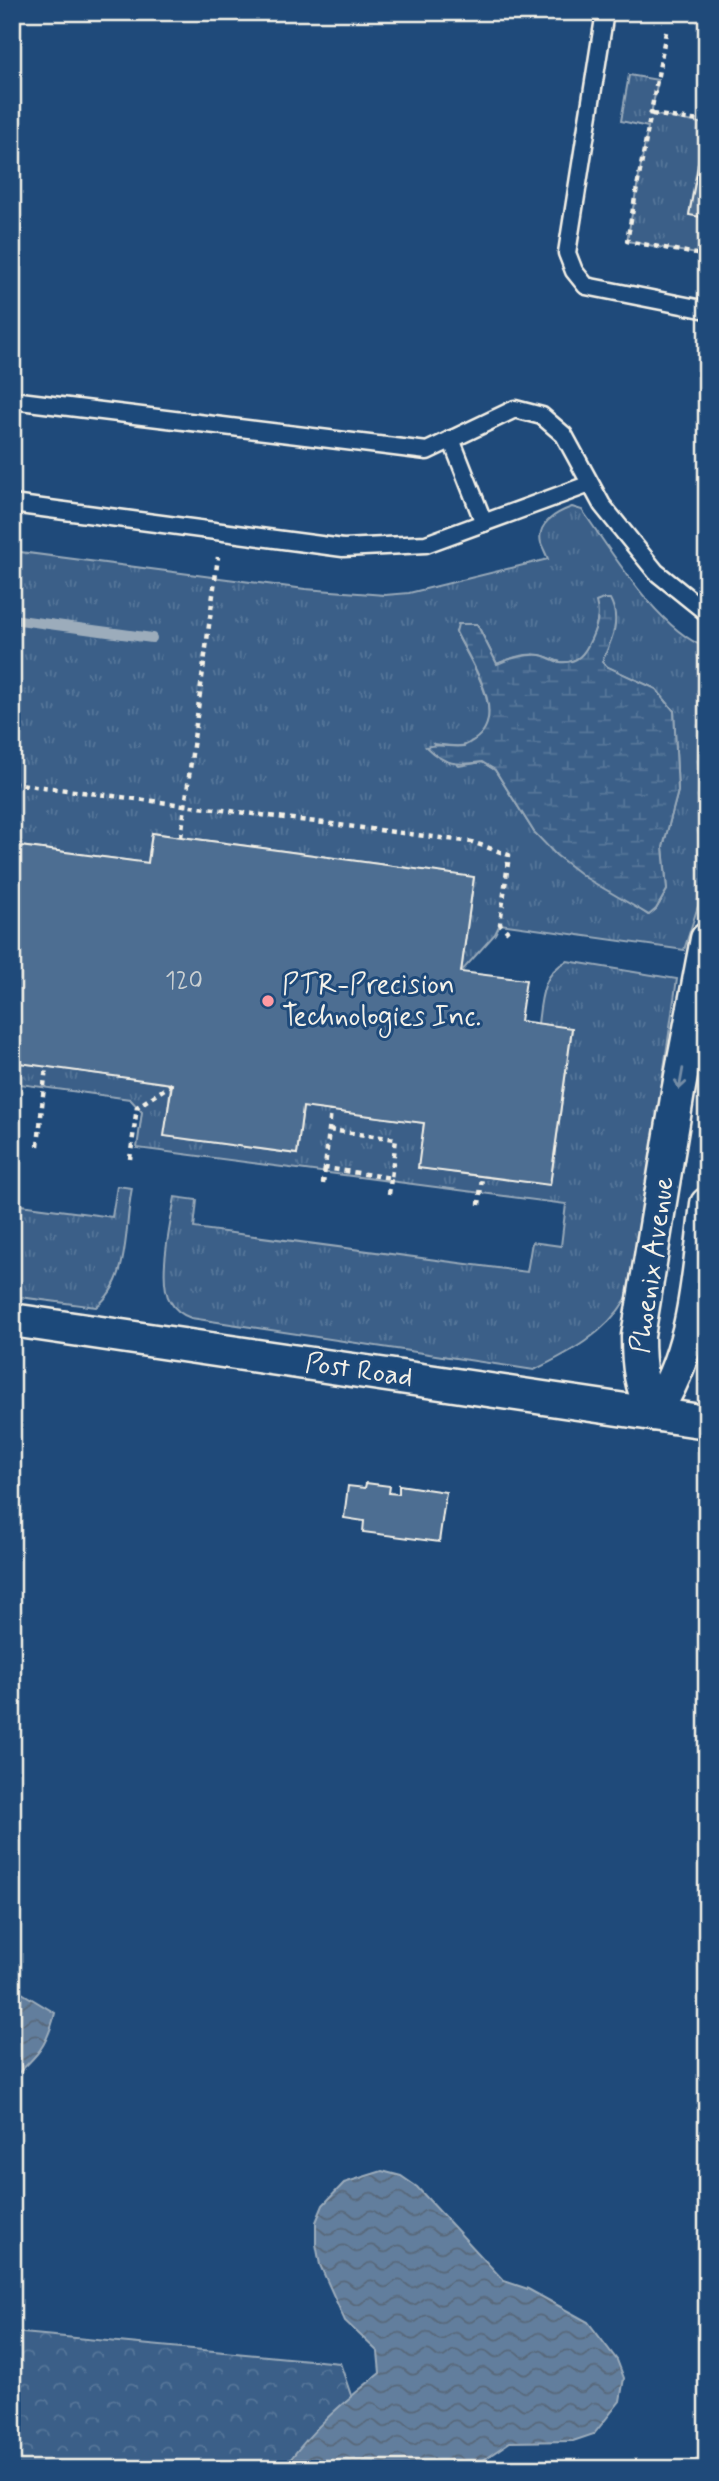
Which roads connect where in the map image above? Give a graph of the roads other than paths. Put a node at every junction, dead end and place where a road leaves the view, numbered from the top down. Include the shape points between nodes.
1 (605, 12) edge
2 (707, 310) edge
3 (12, 400) edge
4 (451, 439) junction
5 (590, 484) junction
6 (12, 504) edge
7 (484, 523) junction
8 (707, 613) edge
9 (707, 939) edge
10 (707, 1204) edge
11 (12, 1320) edge
12 (653, 1414) junction
13 (707, 1422) edge

1 - 2 lane via 569,263 586,286
3 - 4 lane via 427,451
4 - 5 lane via 515,409 542,416 564,435
4 - 7 lane
5 - 7 lane
5 - 8 lane via 656,572
6 - 7 lane via 343,548 426,544
9 -> 12 street, Phoenix Avenue via 638,1336 639,1374
10 - 12 street, Phoenix Avenue via 685,1346 671,1384
11 - 12 street, Post Road
12 - 13 street, Post Road

